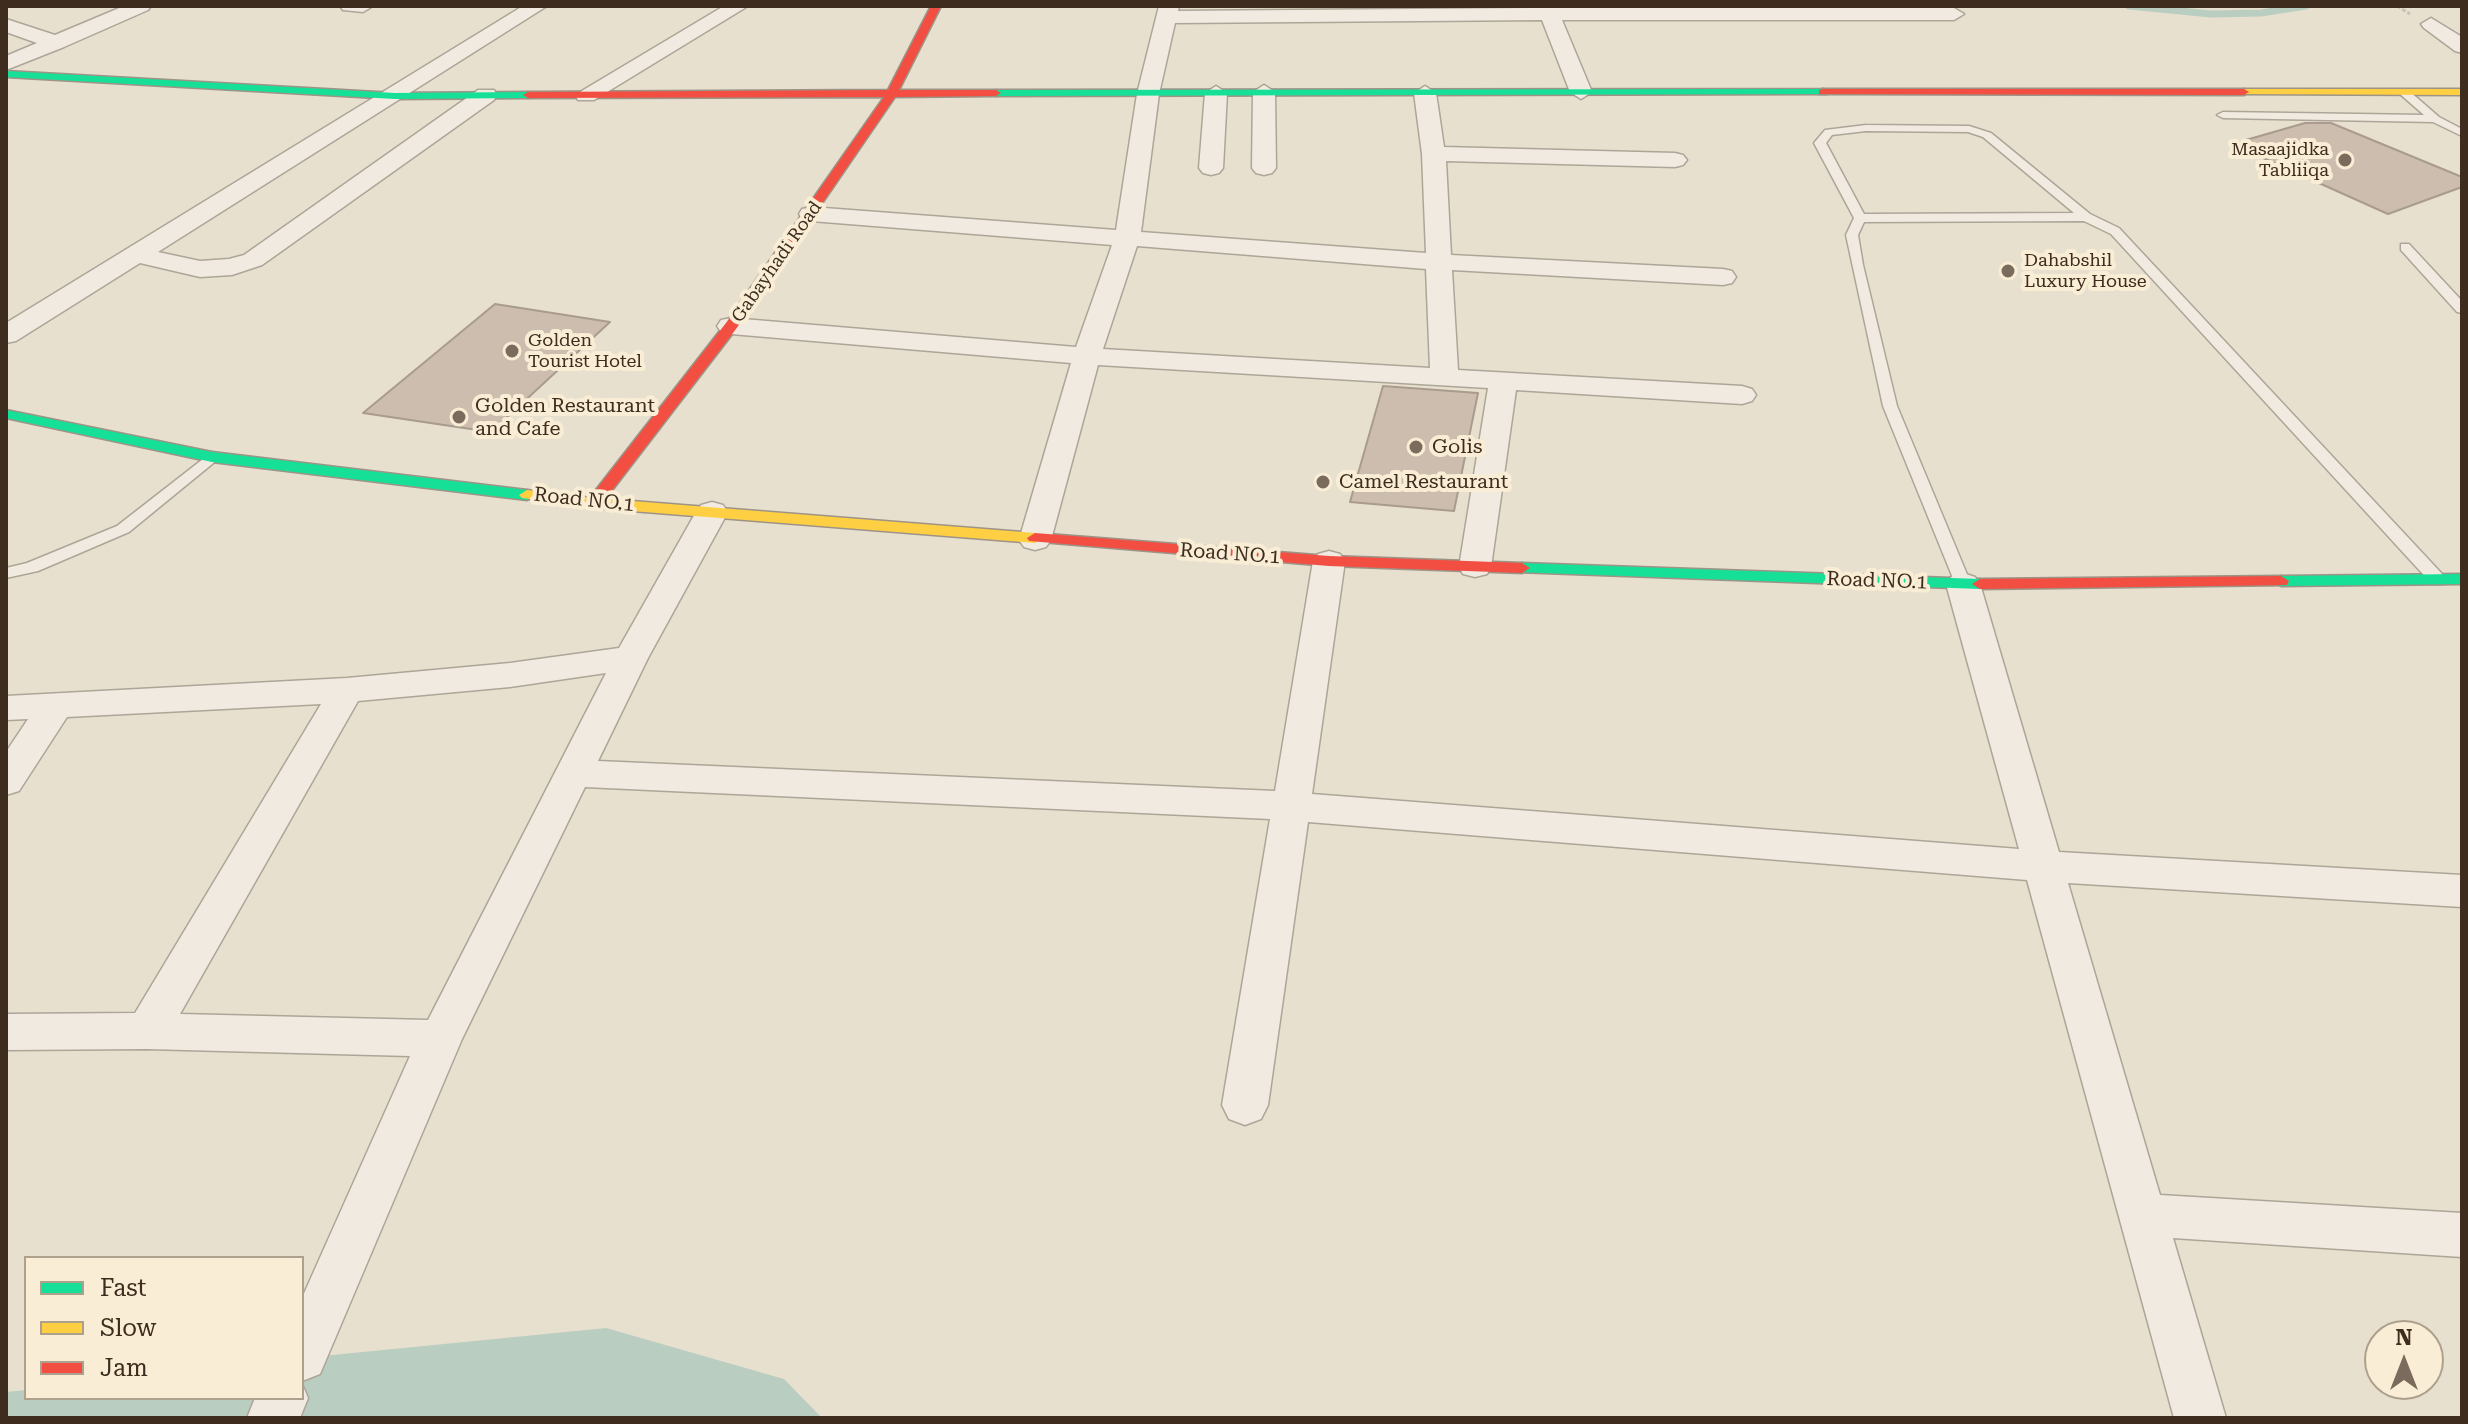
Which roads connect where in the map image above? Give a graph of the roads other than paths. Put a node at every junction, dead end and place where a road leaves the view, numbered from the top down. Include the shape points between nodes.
1 (141, 6) edge
2 (350, 6) edge
3 (363, 6) edge
4 (537, 6) edge
5 (738, 6) edge
6 (936, 6) edge
7 (1669, 9) edge
8 (1337, 10) edge
9 (1168, 11) edge
10 (1550, 14) junction
11 (1954, 14) dead end
12 (2431, 24) dead end
13 (6, 25) edge
14 (57, 43) junction
15 (2462, 47) edge
16 (6, 64) edge
17 (6, 74) edge
18 (1264, 92) junction
19 (1581, 92) junction
20 (2404, 92) junction
21 (2462, 92) edge
22 (892, 93) junction
23 (1216, 93) junction
24 (1425, 93) junction
25 (1148, 94) junction
26 (486, 95) junction
27 (586, 95) junction
28 (395, 96) junction
29 (2223, 115) dead end
30 (2435, 119) junction
31 (2462, 133) edge
32 (1434, 154) junction
33 (1675, 160) dead end
34 (1211, 168) dead end
35 (1264, 168) dead end
36 (811, 214) junction
37 (2086, 217) junction
38 (1860, 218) junction
39 (1127, 239) junction
40 (2405, 247) dead end
41 (139, 255) junction
42 (1439, 262) junction
43 (1723, 277) dead end
44 (2462, 309) edge
45 (731, 326) junction
46 (6, 335) edge
47 (1087, 356) junction
48 (1444, 377) junction
49 (1503, 382) junction
50 (1742, 395) dead end
51 (6, 414) edge
52 (212, 457) junction
53 (594, 503) junction
54 (712, 512) junction
55 (1035, 540) junction
56 (1329, 561) junction
57 (1475, 567) junction
58 (6, 573) edge
59 (2462, 579) edge
60 (2438, 580) junction
61 (1963, 584) junction
62 (631, 658) junction
63 (347, 690) junction
64 (55, 707) junction
65 (6, 708) edge
66 (574, 773) junction
67 (6, 781) edge
68 (1290, 806) junction
69 (2041, 866) junction
70 (2462, 891) edge
71 (147, 1031) junction
72 (6, 1032) edge
73 (440, 1039) junction
74 (1245, 1105) dead end
75 (2142, 1217) junction
76 (2462, 1235) edge
77 (304, 1351) edge
78 (2200, 1418) edge

1 - 14 street
2 - 3 street
4 - 28 street
5 - 27 street
6 - 22 main road, Gabayhadi Road
7 - 10 street
7 - 11 street
8 - 9 street
8 - 10 street
9 - 25 street
10 - 19 street
12 - 15 street
13 - 14 street
14 - 16 street
17 - 28 main road
18 - 23 main road
18 - 24 main road
18 - 35 street
19 - 20 main road
19 - 24 main road
20 - 21 main road
20 - 30 lane
22 - 25 main road
22 - 27 main road
22 - 36 main road, Gabayhadi Road
23 - 25 main road
23 - 34 street
24 - 32 street
25 - 39 street
26 - 27 main road
26 - 28 main road
26 - 41 street via 253,260 200,269
28 - 41 street
29 - 30 lane
30 - 31 lane
32 - 33 street
32 - 42 street
36 - 39 street
36 - 45 main road, Gabayhadi Road
37 - 38 lane
37 - 38 lane via 1987,135 1969,129 1829,132 1820,143
37 - 60 lane via 2115,231 2133,248
38 - 61 lane via 1852,235 1854,250 1890,406
39 - 42 street
39 - 47 street
40 - 44 lane
41 - 46 street
42 - 43 street
42 - 48 street
45 - 47 street
45 - 53 main road, Gabayhadi Road
47 - 48 street
47 - 55 street
48 - 49 street
49 - 50 street
49 - 57 street
51 - 52 main road, Road NO.1
52 - 53 main road, Road NO.1
52 - 58 lane via 123,529
53 - 54 main road, Road NO.1
54 - 55 main road, Road NO.1
54 - 62 street
55 - 56 main road, Road NO.1
56 - 57 main road, Road NO.1
56 - 68 street
57 - 61 main road, Road NO.1
59 - 60 main road, Road NO.1
60 - 61 main road, Road NO.1
61 - 69 street
62 - 63 street
62 - 66 street
63 - 64 street
63 - 71 street
64 - 65 street
64 - 67 street
66 - 68 street
66 - 73 street
68 - 69 street
68 - 74 street
69 - 70 street
69 - 75 street
71 - 72 street
71 - 73 street
73 - 77 street
75 - 76 street
75 - 78 street

